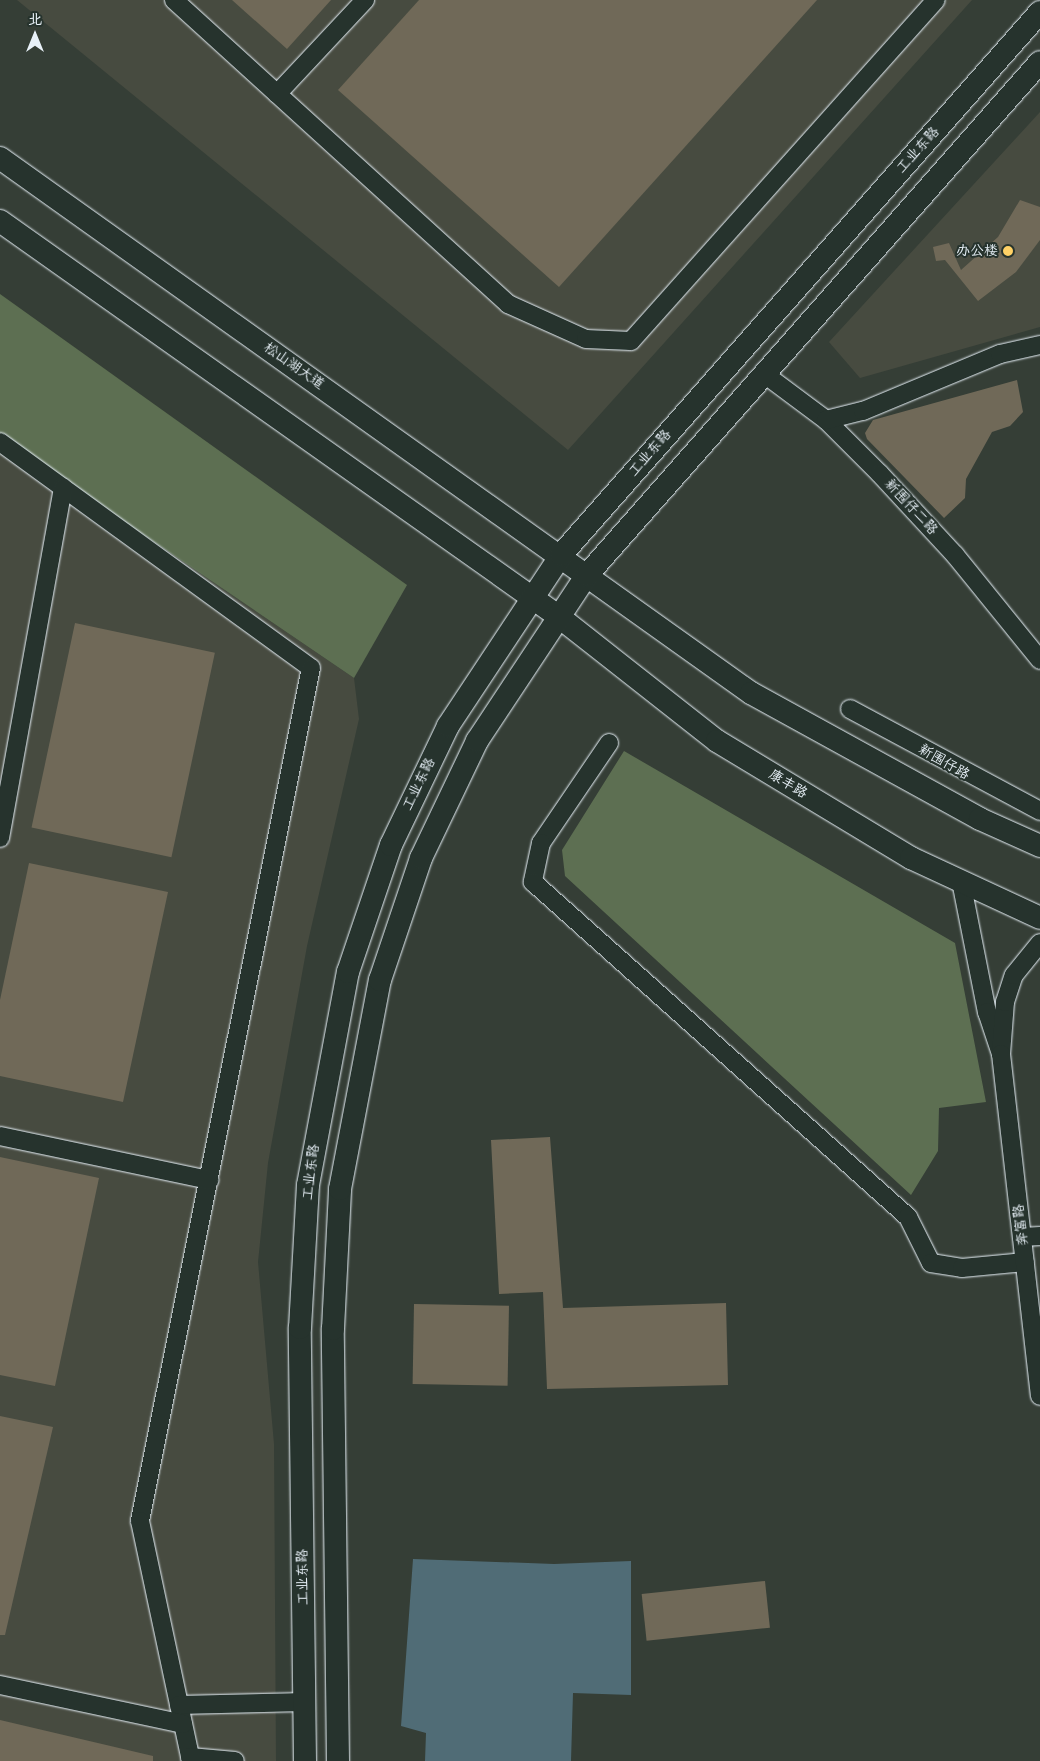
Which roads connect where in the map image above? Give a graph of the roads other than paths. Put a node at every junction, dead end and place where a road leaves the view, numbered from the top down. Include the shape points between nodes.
1 (174, 0) edge
2 (365, 0) edge
3 (934, 1) edge
4 (1040, 12) edge
5 (1040, 62) edge
6 (277, 94) junction
7 (0, 158) edge
8 (0, 221) edge
9 (1040, 345) edge
10 (763, 373) junction
11 (826, 420) junction
12 (0, 442) edge
13 (63, 488) junction
14 (561, 555) junction
15 (587, 575) junction
16 (531, 597) junction
17 (558, 616) junction
18 (1040, 660) edge
19 (850, 709) dead end
20 (609, 743) dead end
21 (6, 769) edge
22 (1040, 811) edge
23 (0, 838) edge
24 (1040, 846) edge
25 (961, 881) junction
26 (1040, 918) edge
27 (1040, 943) edge
28 (1001, 1054) junction
29 (0, 1136) edge
30 (208, 1180) junction
31 (1022, 1236) junction
32 (1040, 1236) edge
33 (1025, 1262) junction
34 (1040, 1396) edge
35 (0, 1685) edge
36 (305, 1702) junction
37 (179, 1705) junction
38 (183, 1724) junction
39 (191, 1759) edge
40 (235, 1761) edge
41 (305, 1761) edge
42 (338, 1761) edge

1 - 6 street
2 - 6 street
3 - 6 street via 631,341 586,338 508,304
4 - 14 main road, 工业东路
5 - 10 main road
7 - 14 main road, 松山湖大道
8 - 16 main road
9 - 11 street via 1000,354 863,411
10 - 11 street, 新围仔二路
10 - 15 main road
11 - 18 street, 新围仔二路 via 955,555
12 - 13 street
13 - 21 street
13 - 30 street via 311,668
14 - 15 main road, 松山湖大道
14 - 16 main road, 工业东路
15 - 17 main road
15 - 24 main road via 751,693 980,819
16 - 17 main road
16 - 36 main road, 工业东路 via 448,726 390,845 365,911 332,1039 308,1185 303,1253
17 - 25 main road, 康丰路 via 717,741 911,858
17 - 42 main road via 477,741 421,858 396,921 364,1046 340,1189 335,1255
19 - 22 street, 新围仔路
20 - 33 street via 541,843 534,860 533,882 908,1216 931,1263 962,1268
21 - 23 street
25 - 26 main road, 康丰路
25 - 28 street via 987,1012
27 - 28 street via 1014,975 1005,1002
28 - 31 street, 奔富路
29 - 30 street
30 - 37 street via 140,1521
31 - 32 street
31 - 33 street, 奔富路
33 - 34 street, 奔富路
35 - 38 street
36 - 37 street
36 - 41 main road, 工业东路
37 - 38 street
38 - 39 street
39 - 40 street

